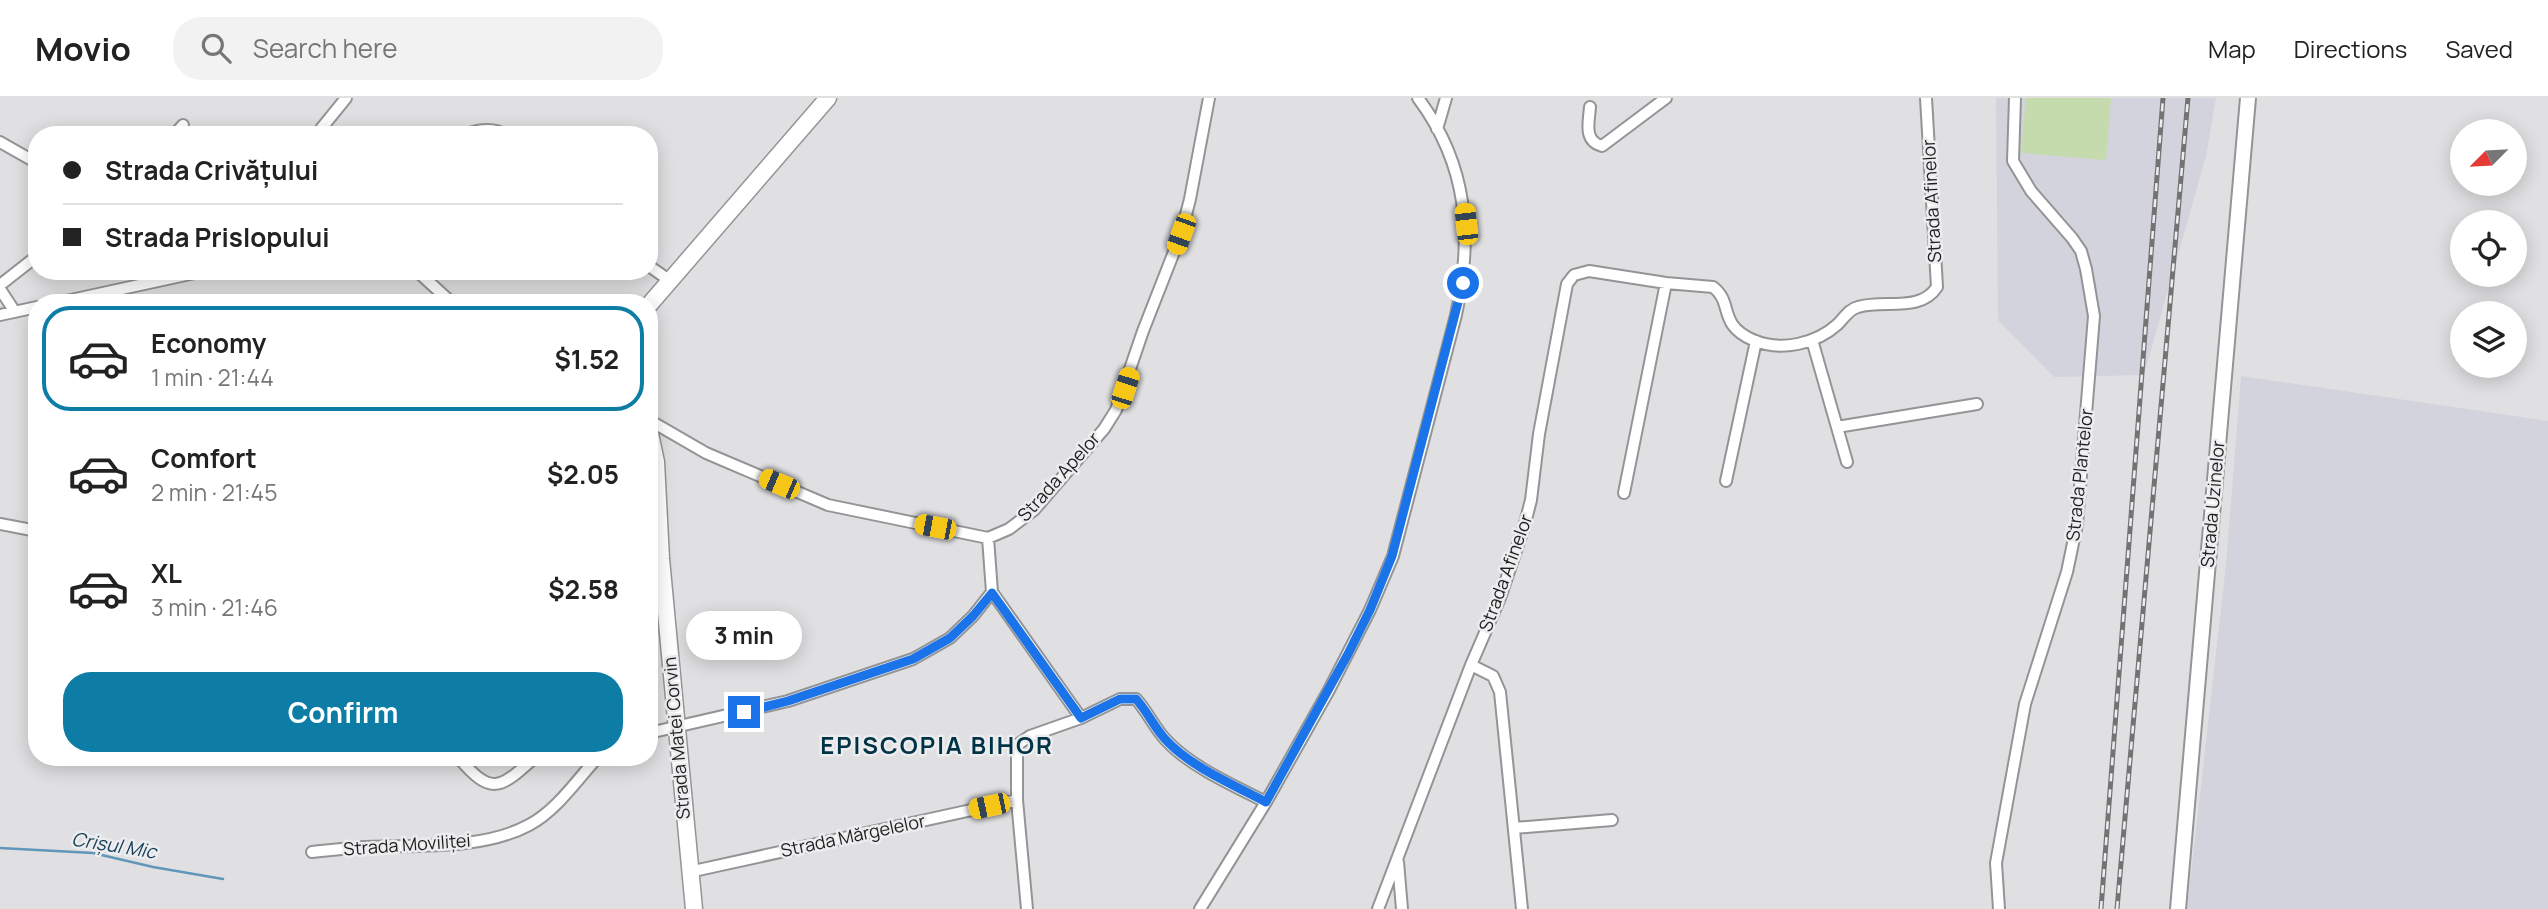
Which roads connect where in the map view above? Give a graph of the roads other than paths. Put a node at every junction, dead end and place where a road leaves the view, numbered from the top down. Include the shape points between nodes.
1 (346, 98) edge
2 (828, 98) edge
3 (1209, 98) edge
4 (1418, 98) edge
5 (1446, 98) edge
6 (1666, 98) edge
7 (1926, 98) edge
8 (2015, 98) edge
9 (2248, 98) edge
10 (1590, 107) dead end
11 (323, 126) edge
12 (1437, 129) junction
13 (0, 142) edge
14 (28, 158) edge
15 (28, 264) edge
16 (658, 272) edge
17 (163, 280) edge
18 (427, 280) edge
19 (669, 280) junction
20 (1666, 283) junction
21 (0, 287) edge
22 (98, 294) edge
23 (442, 294) edge
24 (658, 294) edge
25 (28, 309) edge
26 (15, 312) junction
27 (0, 315) edge
28 (1812, 340) junction
29 (1756, 341) junction
30 (1977, 404) dead end
31 (658, 425) edge
32 (1837, 428) junction
33 (1847, 462) dead end
34 (1726, 481) dead end
35 (658, 490) edge
36 (1624, 494) dead end
37 (0, 524) edge
38 (28, 529) edge
39 (988, 538) junction
40 (992, 593) junction
41 (666, 604) junction
42 (658, 606) edge
43 (1471, 665) junction
44 (1081, 718) junction
45 (677, 728) junction
46 (658, 731) edge
47 (466, 766) edge
48 (525, 766) edge
49 (590, 766) edge
50 (1017, 800) junction
51 (1266, 802) junction
52 (1612, 820) dead end
53 (1514, 828) junction
54 (312, 852) dead end
55 (1398, 859) junction
56 (690, 876) junction
57 (685, 909) edge
58 (694, 909) edge
59 (1027, 909) edge
60 (1200, 909) edge
61 (1378, 909) edge
62 (1402, 909) edge
63 (1522, 909) edge
64 (1999, 909) edge
65 (2178, 909) edge

1 - 11 street
2 - 19 main road
3 - 39 street, Strada Apelor via 1181,234 1116,410 1034,509 1009,529
4 - 12 street
5 - 12 street
6 - 10 street via 1602,146 1589,138
7 - 28 street, Strada Afinelor via 1937,287 1922,301 1854,308
8 - 64 street, Strada Plantelor via 2013,161 2031,191 2081,251 2094,316 2077,523 2067,572 2025,704 1996,863
9 - 65 street, Strada Uzinelor
12 - 51 street via 1464,200 1463,283 1456,315 1392,556 1354,643
13 - 14 street
15 - 21 street
16 - 19 street
17 - 22 street
18 - 23 street
19 - 24 main road
20 - 29 street, Strada Afinelor via 1713,288 1724,301 1728,320
20 - 36 street
20 - 43 street, Strada Afinelor via 1589,271 1574,275 1567,284 1531,500 1500,598
21 - 26 street
25 - 26 street
26 - 27 street
28 - 29 street, Strada Afinelor via 1788,346
28 - 32 street
29 - 34 street
30 - 32 street
31 - 39 street via 706,453 828,505
32 - 33 street
35 - 41 main road, Strada Matei Corvin
37 - 38 street
39 - 40 street
40 - 44 street
40 - 45 street via 950,638 913,659 788,701
41 - 42 street
41 - 45 main road, Strada Matei Corvin
43 - 53 street via 1498,683
43 - 55 street, Strada Afinelor
44 - 50 street via 1030,736 1017,746
44 - 51 street via 1120,699 1136,699 1174,748
45 - 46 street
45 - 56 main road, Strada Matei Corvin
47 - 48 street via 488,784 499,784
49 - 54 street, Strada Moviliței via 547,813 509,834 457,844
50 - 56 street, Strada Mărgelelor
50 - 59 street
51 - 60 street
52 - 53 street
53 - 63 street
55 - 61 street, Strada Afinelor
55 - 62 street
56 - 57 main road, Strada Matei Corvin
56 - 58 main road, Strada Matei Corvin

